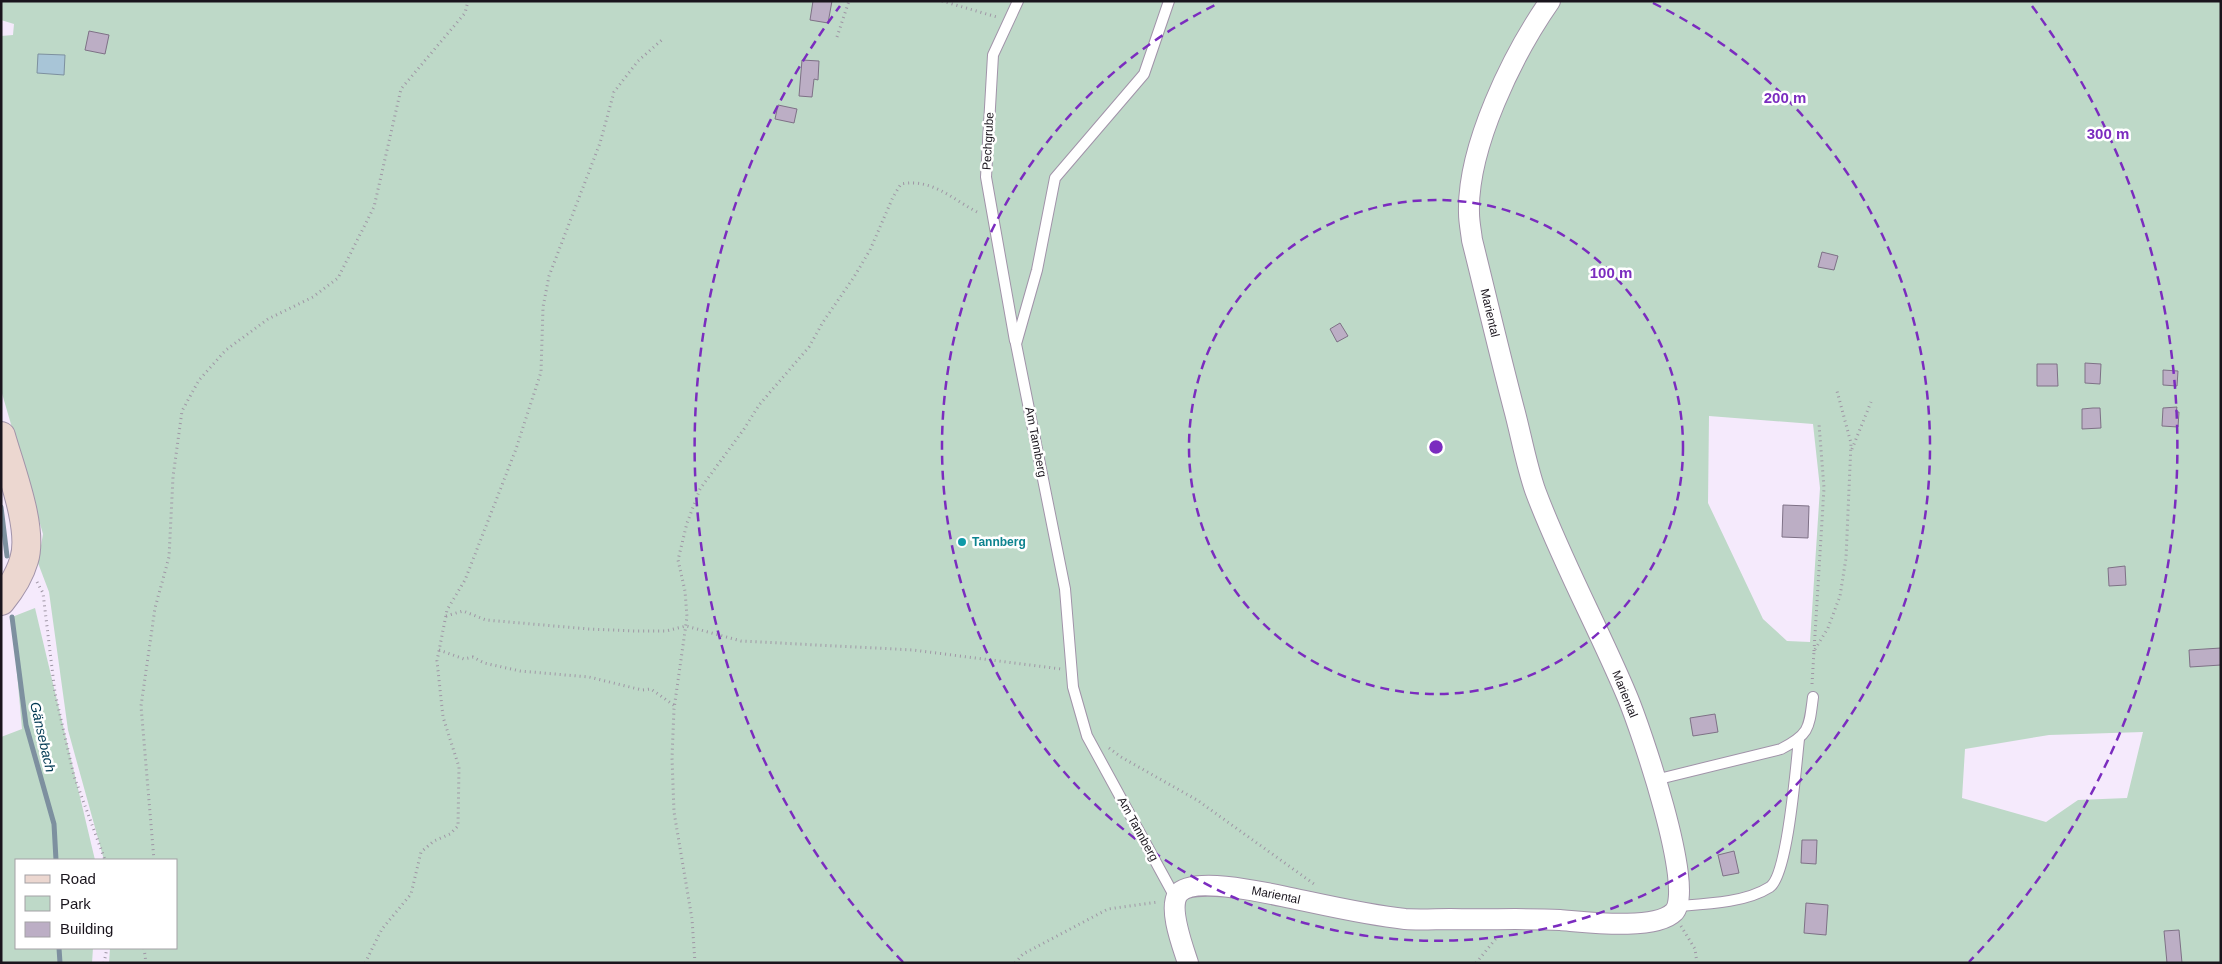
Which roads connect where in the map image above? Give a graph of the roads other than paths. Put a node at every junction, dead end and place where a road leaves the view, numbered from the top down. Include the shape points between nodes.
1 (1018, 1) edge
2 (1169, 1) edge
3 (1550, 1) edge
4 (1016, 344) junction
5 (1, 436) edge
6 (1, 601) edge
7 (1813, 698) road end
8 (1799, 739) junction
9 (1655, 780) junction
10 (1176, 899) junction
11 (1675, 909) junction
12 (1188, 963) edge

1 - 4 lane, Pechgrube via 993,55 986,177
2 - 4 lane, Am Tannberg via 1144,74 1055,178 1037,270
3 - 9 street, Mariental via 1515,56 1488,120 1471,186 1472,240 1534,486 1628,699
4 - 10 lane, Am Tannberg via 1065,589 1073,687 1087,736
5 - 6 street via 27,527 25,560
7 - 8 lane via 1810,720
8 - 9 lane via 1781,749
8 - 11 lane via 1785,850 1779,874 1772,886 1717,903
9 - 11 street, Mariental via 1678,865 1681,892
10 - 11 street, Mariental via 1182,890 1192,887 1236,886 1407,919 1626,924 1659,919
10 - 12 street via 1177,926

